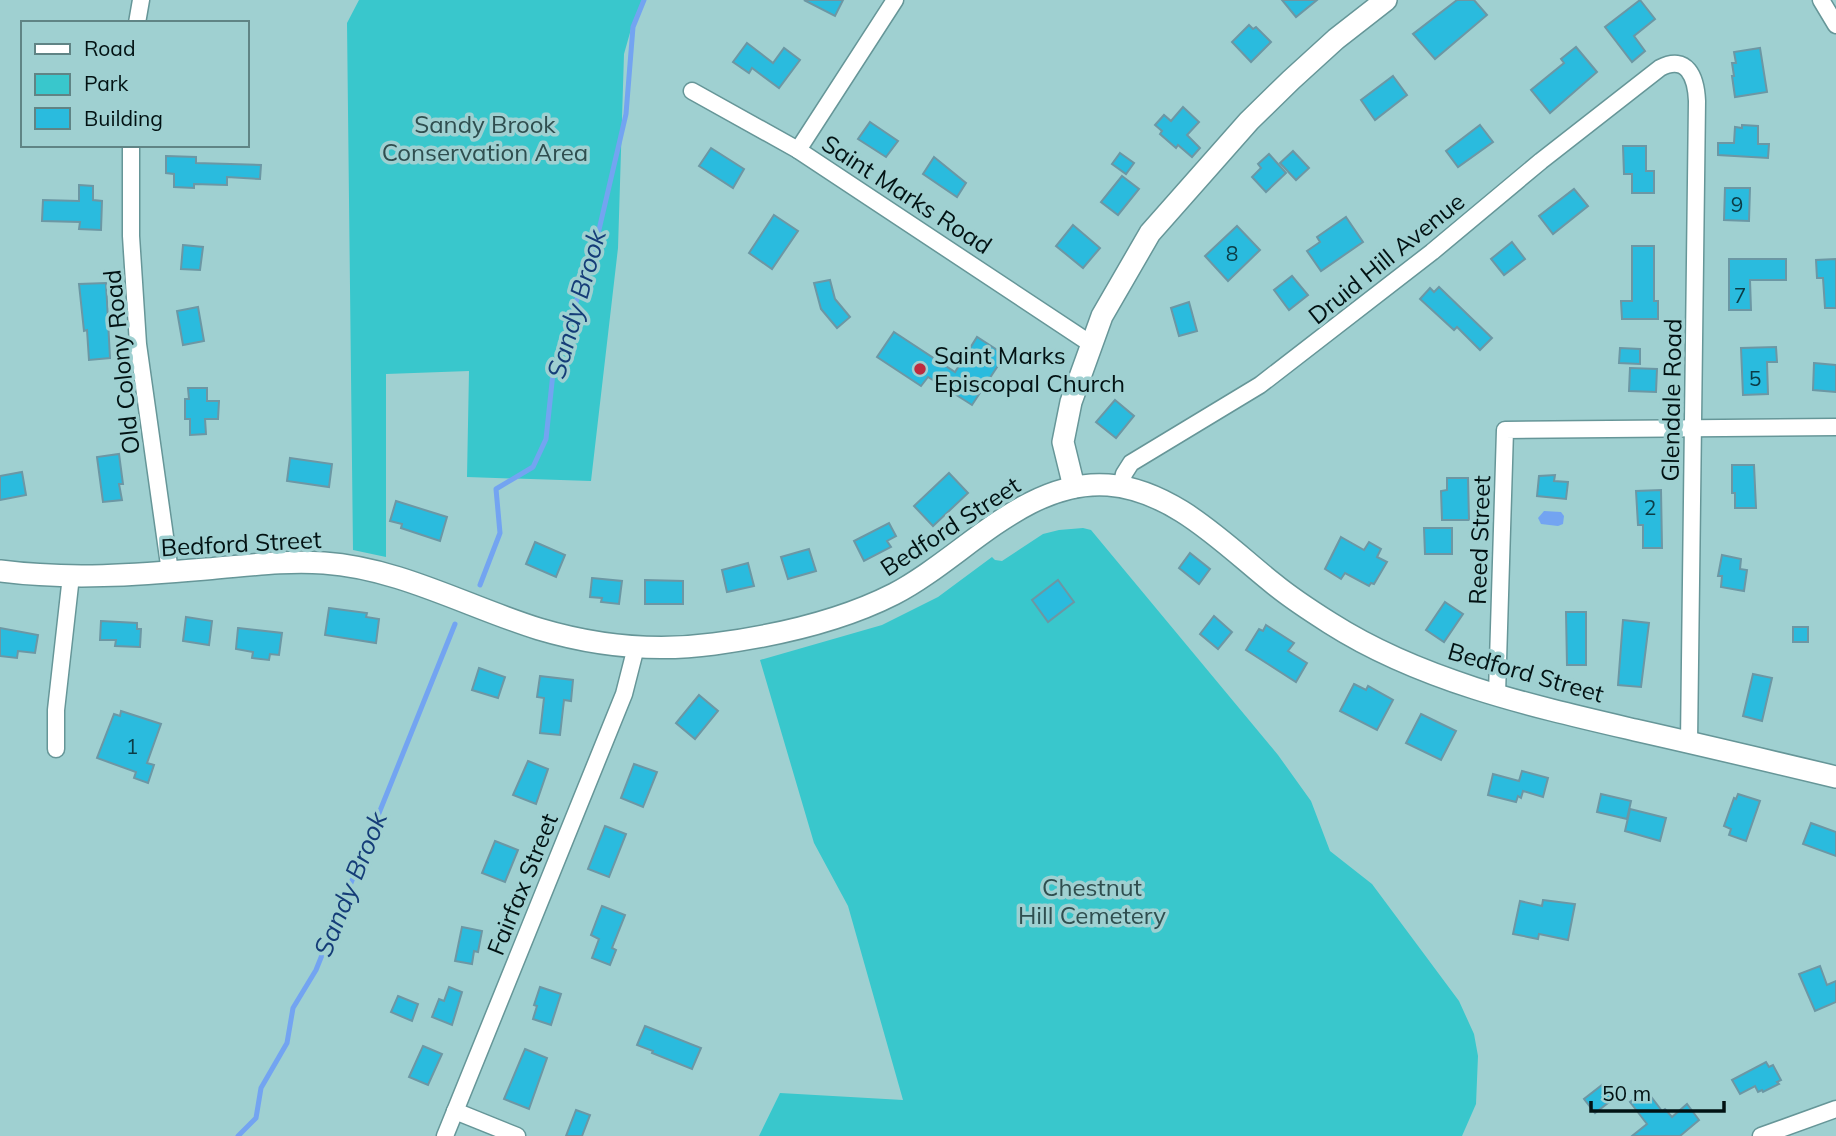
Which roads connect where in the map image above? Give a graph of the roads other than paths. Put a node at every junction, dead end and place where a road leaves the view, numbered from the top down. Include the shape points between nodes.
1 (141, 0) edge
2 (895, 0) edge
3 (1386, 0) edge
4 (1822, 0) edge
5 (137, 21) edge
6 (1836, 25) edge
7 (1680, 63) joint
8 (692, 91) dead end
9 (131, 147) edge
10 (798, 150) junction
11 (1091, 344) junction
12 (1836, 427) edge
13 (1693, 428) junction
14 (1121, 486) junction
15 (1074, 487) junction
16 (0, 571) edge
17 (170, 572) junction
18 (71, 576) junction
19 (636, 647) junction
20 (1497, 694) junction
21 (1689, 742) junction
22 (56, 749) dead end
23 (1836, 777) edge
24 (1836, 1108) edge
25 (455, 1111) junction
26 (445, 1136) edge
27 (517, 1136) edge
28 (1761, 1136) edge

1 - 5 street
2 - 10 street
3 - 11 main road via 1291,80 1183,194 1150,233
4 - 6 street
7 - 13 street, Glendale Road via 1692,76 1697,101
7 - 14 street, Druid Hill Avenue via 1660,68 1260,385 1132,463
8 - 10 street, Saint Marks Road
9 - 17 street, Old Colony Road via 138,344
10 - 11 street, Saint Marks Road
11 - 15 main road via 1064,431 1063,446
12 - 13 street
13 - 20 street, Reed Street via 1505,430
13 - 21 street, Glendale Road
14 - 15 main road, Bedford Street
14 - 20 main road, Bedford Street via 1169,503 1298,602 1373,648
15 - 19 main road, Bedford Street via 1017,510 927,576 862,609 714,644
16 - 18 main road, Bedford Street
17 - 18 main road, Bedford Street
17 - 19 main road, Bedford Street via 328,563 397,578 548,631
18 - 22 street
19 - 25 street, Fairfax Street via 624,694
20 - 21 main road, Bedford Street
21 - 23 main road, Bedford Street
24 - 28 street
25 - 26 street, Fairfax Street
25 - 27 street

